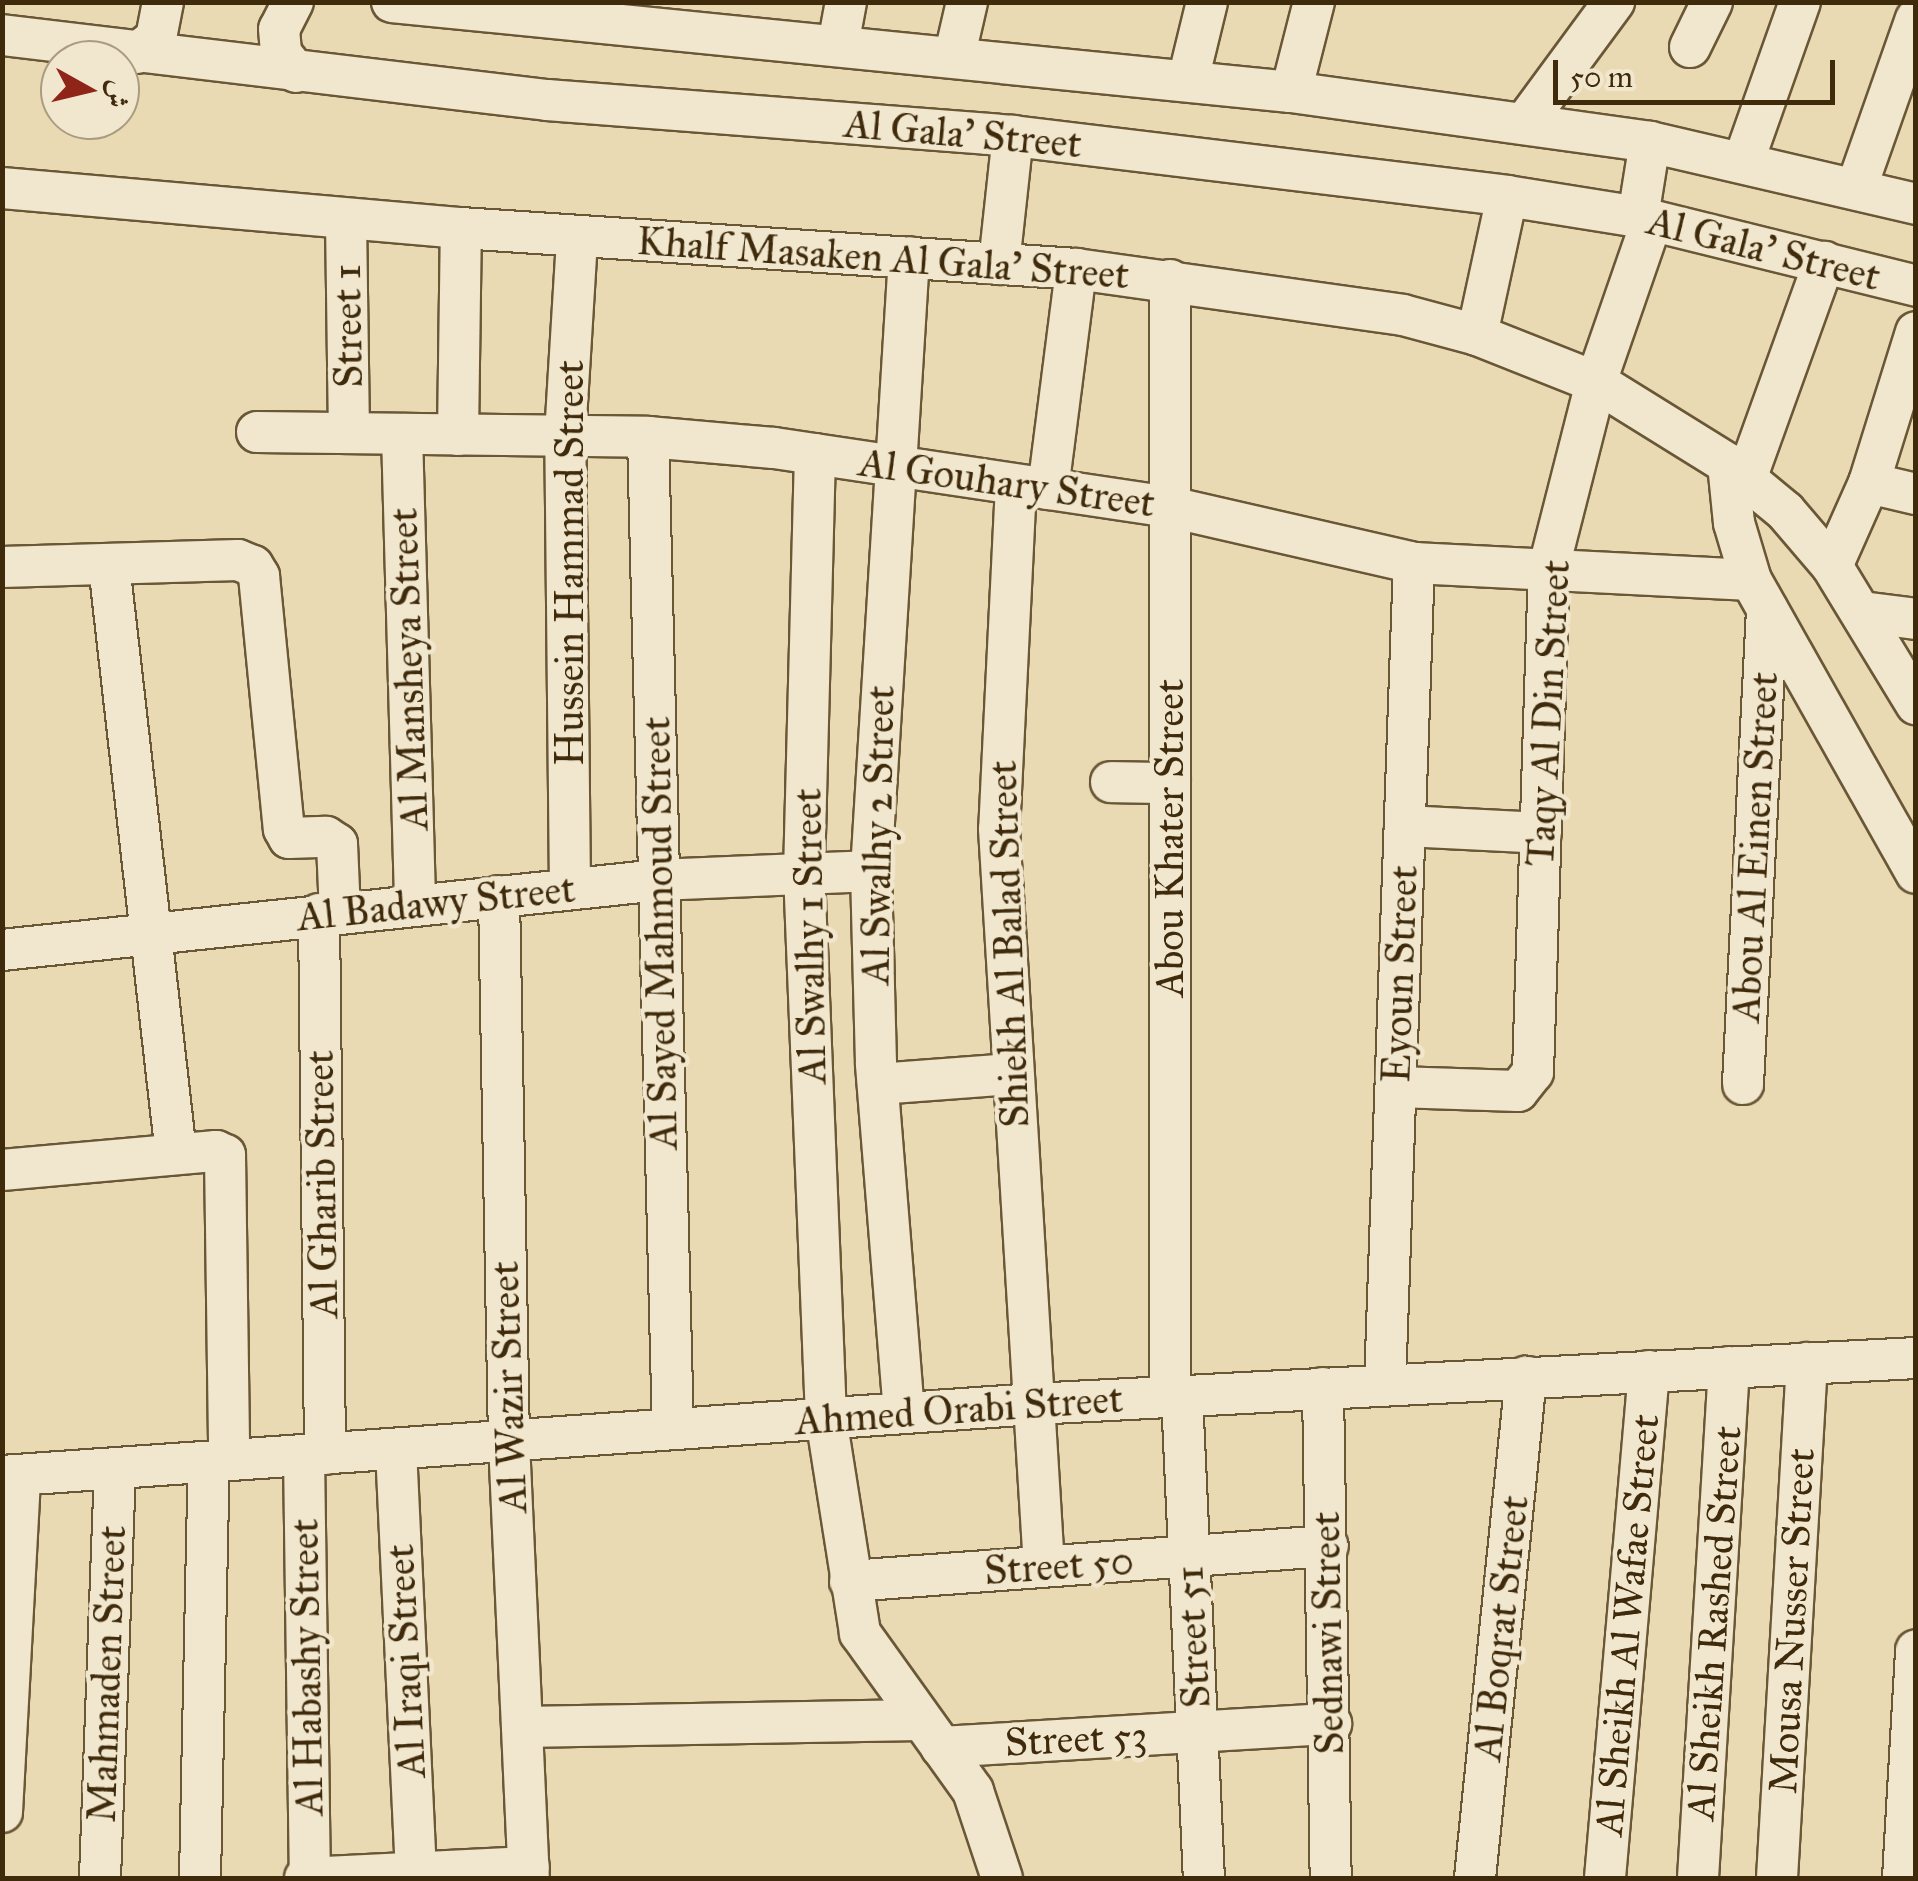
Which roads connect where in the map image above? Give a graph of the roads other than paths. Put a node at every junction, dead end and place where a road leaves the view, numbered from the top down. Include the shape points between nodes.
1 (163, 2) edge
2 (294, 2) edge
3 (392, 2) edge
4 (846, 2) edge
5 (968, 2) edge
6 (1207, 2) edge
7 (1314, 2) edge
8 (1614, 2) edge
9 (1712, 2) edge
10 (1800, 2) edge
11 (461, 7) edge
12 (635, 14) edge
13 (759, 20) edge
14 (1916, 20) edge
15 (2, 34) edge
16 (45, 40) edge
17 (838, 45) junction
18 (1690, 47) dead end
19 (140, 51) edge
20 (140, 53) edge
21 (955, 54) junction
22 (296, 72) junction
23 (1188, 80) junction
24 (1291, 92) junction
25 (1524, 124) junction
26 (1014, 136) junction
27 (1650, 142) junction
28 (1744, 160) junction
29 (2, 188) edge
30 (1856, 189) junction
31 (1506, 196) junction
32 (1916, 204) edge
33 (1645, 219) junction
34 (346, 220) junction
35 (461, 228) junction
36 (577, 237) junction
37 (909, 258) junction
38 (1824, 262) junction
39 (999, 264) junction
40 (1076, 269) junction
41 (1170, 280) junction
42 (1916, 286) edge
43 (1916, 332) edge
44 (1477, 335) junction
45 (1596, 382) junction
46 (257, 432) dead end
47 (350, 433) junction
48 (402, 434) junction
49 (458, 435) junction
50 (565, 436) junction
51 (648, 437) junction
52 (815, 454) junction
53 (893, 466) junction
54 (1737, 472) junction
55 (1869, 483) junction
56 (1032, 487) junction
57 (1916, 494) edge
58 (1170, 507) junction
59 (1414, 564) junction
60 (109, 565) junction
61 (1832, 566) junction
62 (2, 567) edge
63 (1549, 567) junction
64 (1759, 595) junction
65 (1862, 612) junction
66 (1916, 619) edge
67 (1916, 704) edge
68 (1111, 782) dead end
69 (1170, 783) junction
70 (1405, 826) junction
71 (1541, 833) junction
72 (871, 871) junction
73 (804, 872) junction
74 (1916, 873) edge
75 (658, 880) junction
76 (570, 889) junction
77 (499, 896) junction
78 (415, 904) junction
79 (330, 913) junction
80 (151, 934) junction
81 (2, 950) edge
82 (1012, 1074) junction
83 (878, 1084) junction
84 (1743, 1084) dead end
85 (1396, 1087) junction
86 (176, 1154) junction
87 (2, 1170) edge
88 (1916, 1358) edge
89 (1807, 1363) junction
90 (1729, 1367) junction
91 (1650, 1371) junction
92 (1526, 1377) junction
93 (1385, 1384) junction
94 (1322, 1388) junction
95 (1176, 1396) junction
96 (1033, 1404) junction
97 (904, 1412) junction
98 (826, 1418) junction
99 (673, 1429) junction
100 (508, 1442) junction
101 (396, 1449) junction
102 (314, 1454) junction
103 (218, 1461) junction
104 (115, 1469) junction
105 (11, 1475) edge
106 (1328, 1546) junction
107 (1189, 1556) junction
108 (1044, 1567) junction
109 (850, 1581) junction
110 (1916, 1650) edge
111 (1331, 1724) junction
112 (522, 1727) junction
113 (1198, 1732) junction
114 (930, 1734) junction
115 (2, 1812) edge
116 (416, 1873) junction
117 (529, 1873) edge
118 (100, 1878) edge
119 (200, 1878) edge
120 (308, 1878) edge
121 (1002, 1878) edge
122 (1204, 1878) edge
123 (1331, 1878) edge
124 (1475, 1878) edge
125 (1605, 1878) edge
126 (1698, 1878) edge
127 (1777, 1878) edge
128 (1903, 1878) edge

1 - 19 street via 156,38
2 - 22 street via 278,28 281,53
3 - 11 street, Al Gala' Street
4 - 17 street
5 - 21 street
6 - 23 street
7 - 24 street
8 - 25 street
9 - 18 street
10 - 28 street
11 - 12 street, Al Gala' Street
12 - 13 street, Al Gala' Street
13 - 17 street, Al Gala' Street
14 - 30 street
15 - 16 street, Al Gala' Street
17 - 21 street, Al Gala' Street
20 - 22 street, Al Gala' Street
21 - 23 street, Al Gala' Street
22 - 26 street, Al Gala' Street
23 - 24 street, Al Gala' Street
24 - 25 street, Al Gala' Street
25 - 27 street, Al Gala' Street
26 - 31 street, Al Gala' Street
26 - 39 street
27 - 28 street, Al Gala' Street
27 - 33 street, Taqy Al Din Street
28 - 30 street, Al Gala' Street
29 - 34 street, Khalf Masaken Al Gala' Street
30 - 32 street, Al Gala' Street
31 - 33 street, Al Gala' Street
31 - 44 street
33 - 38 street, Al Gala' Street
33 - 45 street, Taqy Al Din Street
34 - 35 street, Khalf Masaken Al Gala' Street
34 - 47 street, Street 1
35 - 36 street, Khalf Masaken Al Gala' Street
35 - 49 street
36 - 37 street, Khalf Masaken Al Gala' Street
36 - 50 street, Hussein Hammad Street
37 - 39 street, Khalf Masaken Al Gala' Street
37 - 53 street, Al Swalhy 2 Street
38 - 42 street, Al Gala' Street
38 - 54 street
39 - 40 street, Khalf Masaken Al Gala' Street
40 - 41 street, Khalf Masaken Al Gala' Street
40 - 56 street, Shiekh Al Balad Street
41 - 44 street, Khalf Masaken Al Gala' Street via 1404,315
41 - 58 street, Abou Khater Street
43 - 55 street
44 - 45 street, Khalf Masaken Al Gala' Street
45 - 54 street, Khalf Masaken Al Gala' Street
45 - 63 street, Taqy Al Din Street
46 - 47 street, Al Gouhary Street
47 - 48 street, Al Gouhary Street
48 - 49 street, Al Gouhary Street
48 - 78 street, Al Mansheya Street
49 - 50 street, Al Gouhary Street
50 - 51 street, Al Gouhary Street
50 - 76 street, Hussein Hammad Street
51 - 52 street, Al Gouhary Street
51 - 75 street, Al Sayed Mahmoud Street
52 - 53 street, Al Gouhary Street
52 - 73 street, Al Swalhy 1 Street
53 - 56 street, Al Gouhary Street
53 - 72 street, Al Swalhy 2 Street
54 - 61 street, Khalf Masaken Al Gala' Street via 1785,511
54 - 64 street via 1734,523
55 - 57 street
55 - 61 street
56 - 58 street, Al Gouhary Street
56 - 82 street, Shiekh Al Balad Street via 998,829
58 - 59 street, Al Gouhary Street
58 - 69 street, Abou Khater Street
59 - 63 street, Al Gouhary Street
59 - 70 street, Eyoun Street
60 - 62 street
60 - 79 street, Al Gharib Street via 238,560 259,576 284,829 289,838 335,841
60 - 80 street
61 - 65 street, Khalf Masaken Al Gala' Street
63 - 64 street, Al Gouhary Street
63 - 71 street, Taqy Al Din Street
64 - 74 street
64 - 84 street, Abou Al Einen Street
65 - 66 street
65 - 67 street, Khalf Masaken Al Gala' Street
68 - 69 street
69 - 95 street, Abou Khater Street
70 - 71 street
70 - 85 street, Eyoun Street
71 - 85 street, Taqy Al Din Street via 1533,1072 1526,1088
72 - 73 street, Al Badawy Street
72 - 83 street, Al Swalhy 2 Street
73 - 75 street, Al Badawy Street
73 - 98 street, Al Swalhy 1 Street
75 - 76 street, Al Badawy Street
75 - 99 street, Al Sayed Mahmoud Street
76 - 77 street, Al Badawy Street
77 - 78 street, Al Badawy Street
77 - 100 street, Al Wazir Street
78 - 79 street, Al Badawy Street
79 - 80 street, Al Badawy Street
79 - 102 street, Al Gharib Street
80 - 81 street, Al Badawy Street
80 - 86 street
82 - 83 street
82 - 96 street, Shiekh Al Balad Street
83 - 97 street, Al Swalhy 2 Street
85 - 93 street, Eyoun Street
86 - 87 street
86 - 103 street via 216,1151 229,1165
88 - 89 street, Ahmed Orabi Street
89 - 90 street, Ahmed Orabi Street
89 - 127 street, Mousa Nusser Street
90 - 91 street, Ahmed Orabi Street
90 - 126 street, Al Sheikh Rashed Street
91 - 92 street, Ahmed Orabi Street
91 - 125 street, Al Sheikh Al Wafae Street
92 - 93 street, Ahmed Orabi Street
92 - 124 street, Al Boqrat Street
93 - 94 street, Ahmed Orabi Street
94 - 95 street, Ahmed Orabi Street
94 - 106 street, Sednawi Street
95 - 96 street, Ahmed Orabi Street
95 - 107 street, Street 51
96 - 97 street, Ahmed Orabi Street
96 - 108 street, Shiekh Al Balad Street
97 - 98 street, Ahmed Orabi Street
98 - 99 street, Ahmed Orabi Street
98 - 109 street, Al Swalhy 1 Street
99 - 100 street, Ahmed Orabi Street
100 - 101 street, Ahmed Orabi Street
100 - 112 street, Al Wazir Street
101 - 102 street, Ahmed Orabi Street
101 - 116 street, Al Iraqi Street
102 - 103 street, Ahmed Orabi Street
102 - 120 street, Al Habashy Street
103 - 104 street, Ahmed Orabi Street
103 - 119 street
104 - 105 street, Ahmed Orabi Street
104 - 118 street, Mahmaden Street
105 - 115 street
106 - 107 street, Street 50
106 - 111 street, Sednawi Street
107 - 108 street, Street 50
107 - 113 street, Street 51
108 - 109 street, Street 50
109 - 114 street, Al Swalhy 1 Street via 870,1655
110 - 128 street
111 - 113 street, Street 53
111 - 123 street, Sednawi Street
112 - 114 street, Street 53
112 - 117 street, Al Wazir Street
113 - 114 street, Street 53
113 - 122 street, Street 51
114 - 121 street, Al Swalhy 1 Street via 973,1791
116 - 117 street
116 - 120 street

